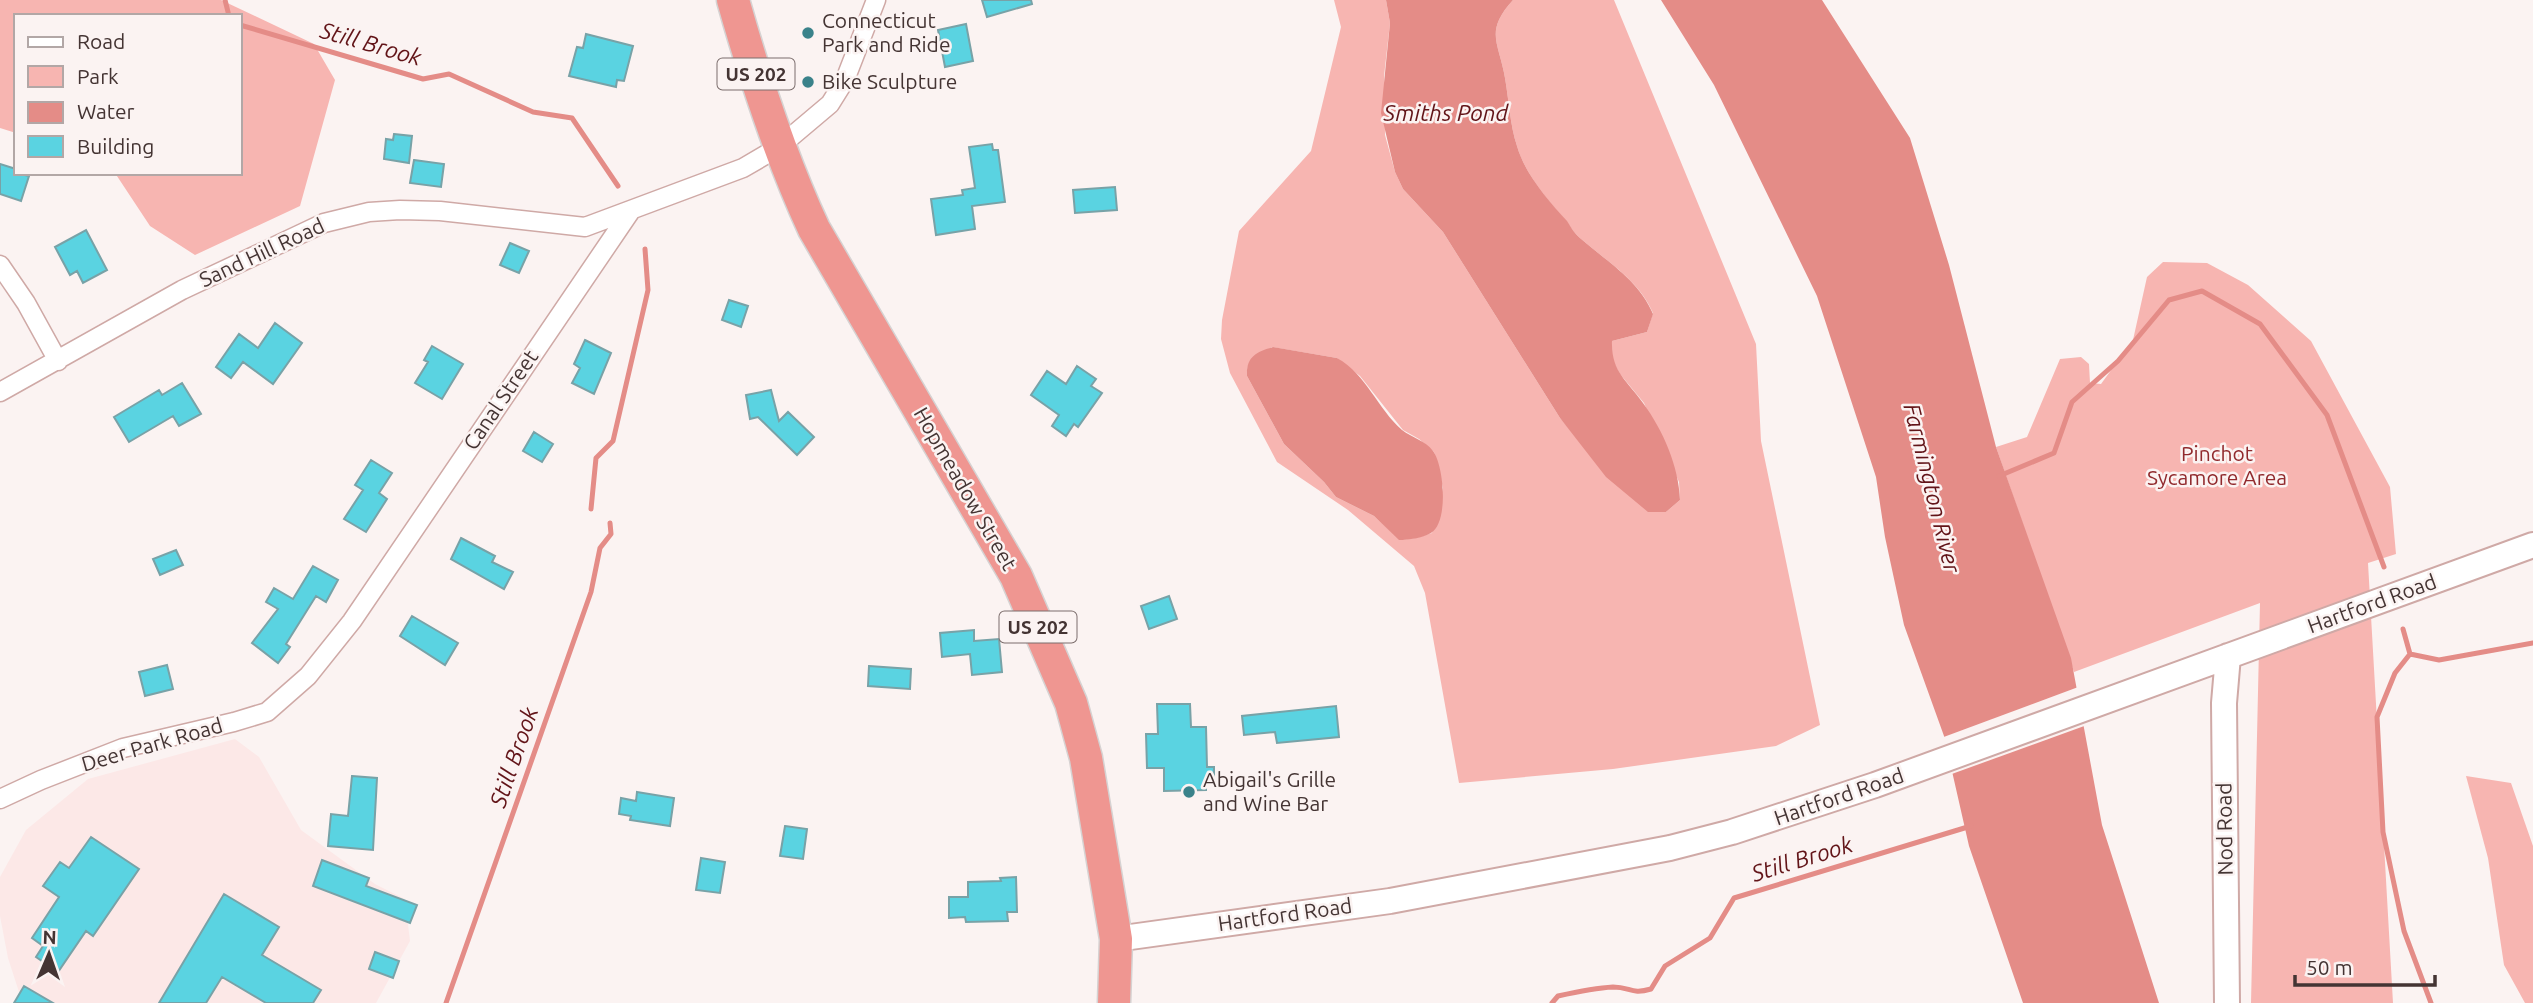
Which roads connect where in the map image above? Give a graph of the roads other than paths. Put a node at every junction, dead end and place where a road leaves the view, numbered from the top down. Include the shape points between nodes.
1 (733, 0) edge
2 (876, 0) edge
3 (779, 147) junction
4 (630, 212) junction
5 (0, 265) edge
6 (58, 361) junction
7 (0, 392) edge
8 (2533, 545) edge
9 (2228, 656) junction
10 (267, 712) joint
11 (0, 799) edge
12 (1116, 939) junction
13 (1114, 1003) edge
14 (2227, 1003) edge

1 - 3 highway, Hopmeadow Street / US 202
2 - 3 street via 845,80 830,104
3 - 4 street via 743,168
3 - 12 highway, Hopmeadow Street / US 202 via 814,229 1016,576 1066,691 1086,758
4 - 6 street, Sand Hill Road via 585,227 400,210 324,223 183,290
4 - 10 street, Canal Street via 352,621 309,676
5 - 6 street
6 - 7 street, Sand Hill Road
8 - 9 main road, Hartford Road
9 - 12 main road, Hartford Road via 1775,819 1670,848 1390,901
9 - 14 main road, Nod Road via 2224,703
10 - 11 street, Deer Park Road via 123,748
12 - 13 highway, Hopmeadow Street / US 202

